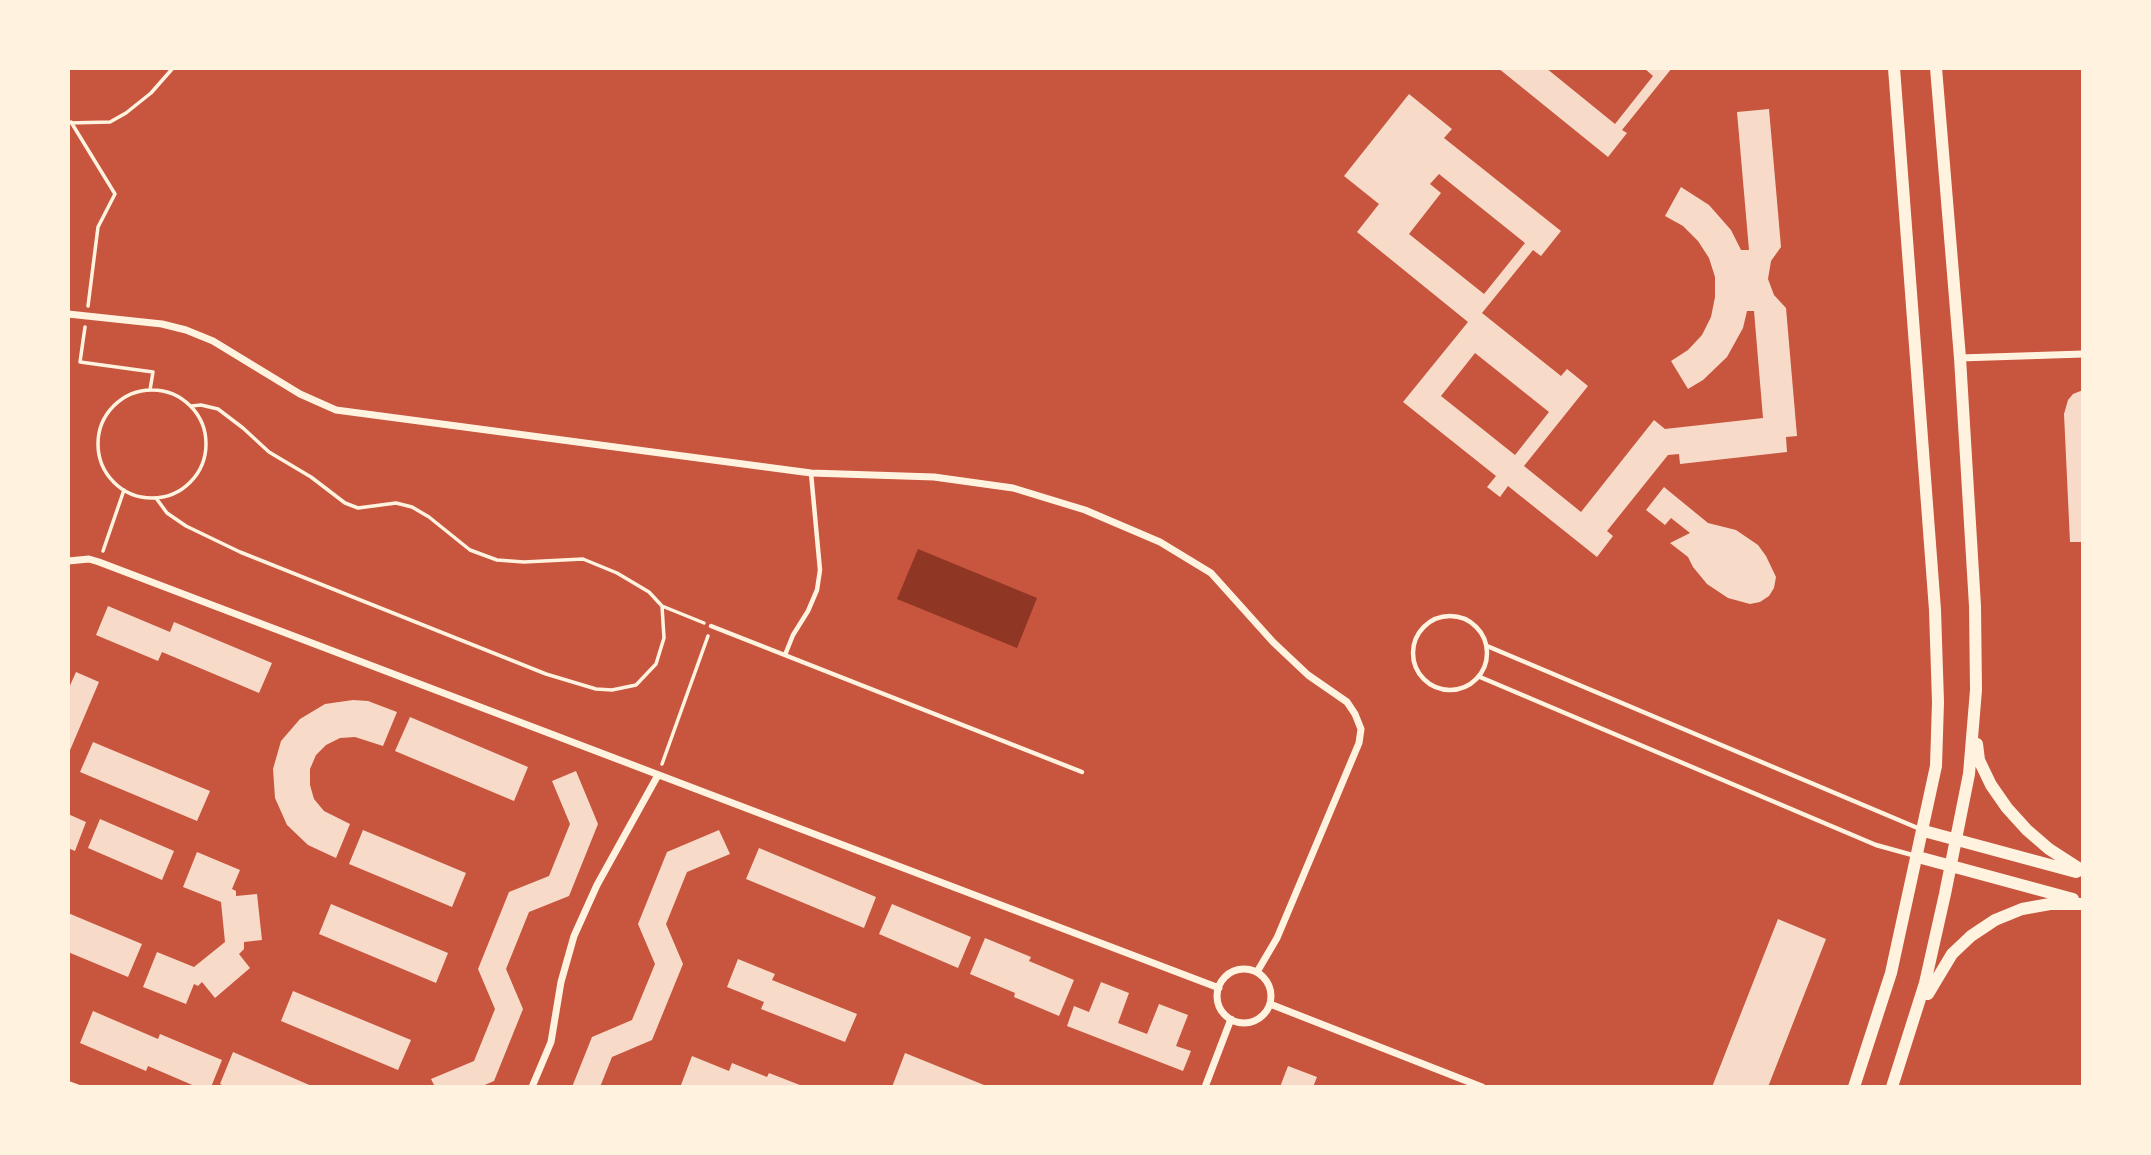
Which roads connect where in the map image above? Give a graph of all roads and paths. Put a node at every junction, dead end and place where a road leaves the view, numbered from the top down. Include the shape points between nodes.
1 (173, 68) edge
2 (1894, 68) edge
3 (1936, 68) edge
4 (69, 122) edge
5 (68, 314) edge
6 (86, 315) junction
7 (2083, 354) edge
8 (1961, 358) junction
9 (150, 390) junction
10 (191, 406) junction
11 (811, 473) junction
12 (124, 490) junction
13 (156, 498) junction
14 (69, 561) edge
15 (99, 562) junction
16 (662, 606) junction
17 (711, 626) junction
18 (1487, 646) junction
19 (785, 654) junction
20 (1480, 677) junction
21 (1975, 726) junction
22 (1082, 772) dead end
23 (657, 775) junction
24 (1924, 831) junction
25 (1956, 840) junction
26 (1918, 857) junction
27 (1951, 866) junction
28 (2083, 872) edge
29 (2083, 903) edge
30 (1257, 972) junction
31 (1219, 988) junction
32 (1270, 1004) junction
33 (1231, 1019) junction
34 (1915, 1020) junction
35 (68, 1083) edge
36 (79, 1087) edge
37 (532, 1087) edge
38 (1205, 1087) edge
39 (1482, 1087) edge
40 (1854, 1087) edge
41 (1892, 1087) edge

1 - 4 path via 150,93 110,122
2 - 24 main road via 1938,659 1936,766
3 - 8 main road
4 - 6 path via 115,194 98,227
5 - 6 street
6 - 9 path via 80,362 153,372
6 - 11 street via 186,330 337,410
7 - 8 street
8 - 21 main road via 1975,606
9 - 10 path via 176,395
9 - 12 path via 123,397 100,426 100,462
10 - 13 path via 202,421 205,458 187,486
10 - 16 path via 218,409 269,453 345,503 358,508 396,503 412,507 470,550 497,560 583,559 639,585
11 - 19 lane via 820,569 817,590
11 - 30 street via 934,477 1013,488 1085,510 1160,542 1211,573 1273,642 1308,675 1347,702 1361,730 1359,743 1277,938
12 - 13 path
12 - 15 path
13 - 16 path via 186,526 240,552 547,674 596,689 636,685 656,664 664,638
14 - 15 street
15 - 23 street
16 - 17 path
17 - 19 lane
17 - 23 path
18 - 20 lane
18 - 20 lane via 1477,627 1459,617 1438,618 1415,639 1416,670 1431,686 1452,691
18 - 24 lane
19 - 22 lane
20 - 26 lane via 1876,845
21 - 25 main road
21 - 28 main road via 1979,760 2007,808 2049,849
23 - 31 street
23 - 37 street via 574,936 551,1042
24 - 25 main road
24 - 26 main road
25 - 27 main road
25 - 28 main road
26 - 27 main road
26 - 40 main road via 1891,973
27 - 29 main road
27 - 34 main road
29 - 34 main road via 2022,909 1971,936 1952,954
30 - 31 street via 1234,971
30 - 32 street via 1270,989
31 - 33 street via 1219,1006
32 - 33 street via 1254,1021
32 - 39 street
33 - 38 street
34 - 41 main road
35 - 36 lane

